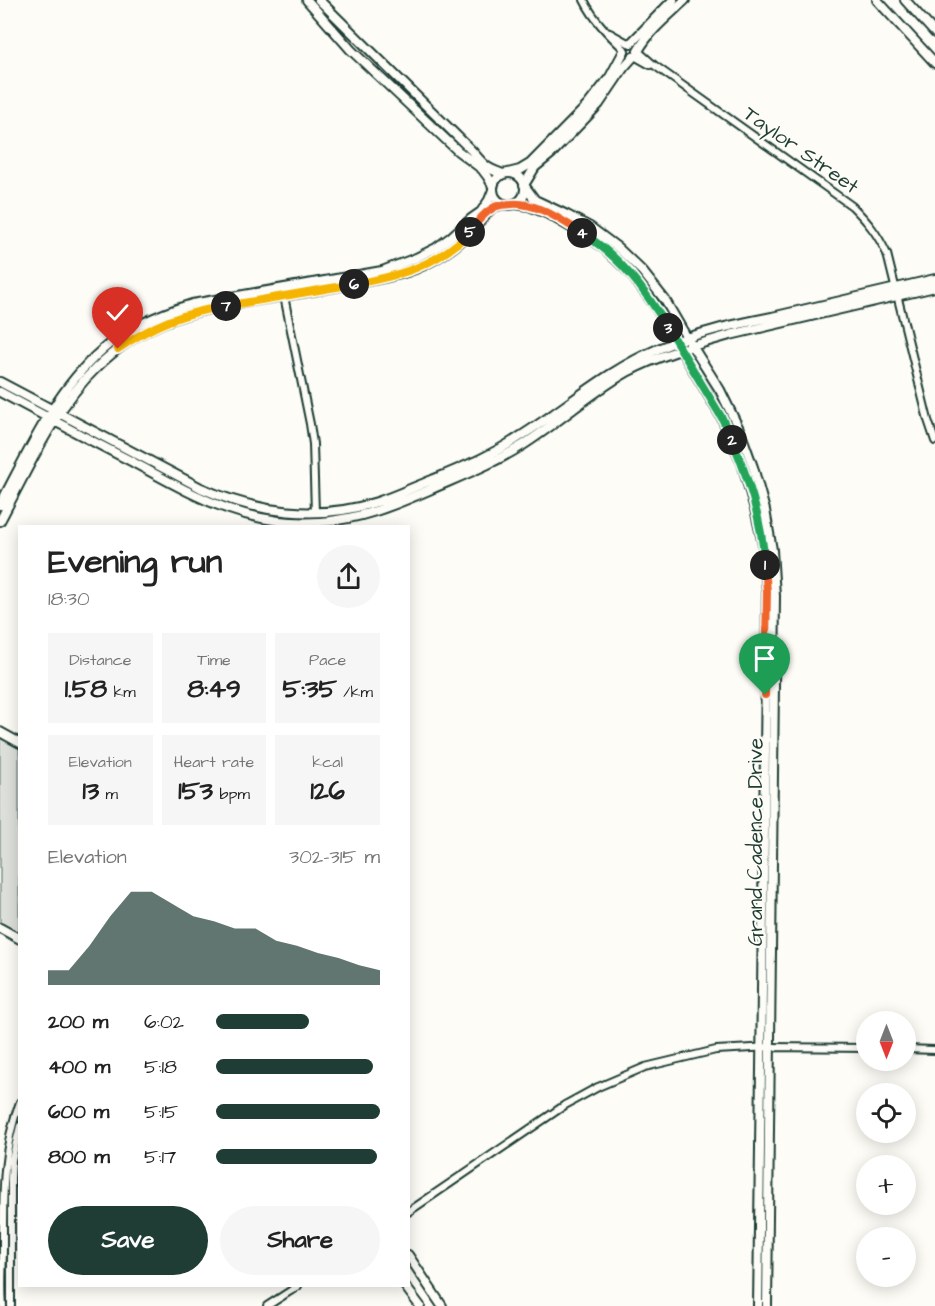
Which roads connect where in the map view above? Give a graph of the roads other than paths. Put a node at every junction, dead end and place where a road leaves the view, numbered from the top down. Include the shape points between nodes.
1 (308, 0) edge
2 (319, 0) edge
3 (584, 0) edge
4 (673, 0) edge
5 (685, 0) edge
6 (877, 0) edge
7 (905, 0) edge
8 (333, 28) junction
9 (935, 33) edge
10 (627, 46) junction
11 (635, 54) junction
12 (378, 60) junction
13 (935, 63) edge
14 (506, 173) junction
15 (524, 185) junction
16 (493, 188) junction
17 (505, 204) junction
18 (515, 204) junction
19 (426, 253) junction
20 (384, 278) junction
21 (935, 279) edge
22 (316, 281) junction
23 (935, 287) edge
24 (896, 292) junction
25 (284, 296) junction
26 (827, 304) junction
27 (786, 322) junction
28 (687, 338) junction
29 (676, 341) junction
30 (692, 346) junction
31 (681, 350) junction
32 (0, 382) edge
33 (0, 392) edge
34 (56, 411) junction
35 (51, 419) junction
36 (935, 441) edge
37 (0, 505) edge
38 (344, 510) junction
39 (315, 513) junction
40 (274, 520) junction
41 (0, 521) edge
42 (315, 524) edge
43 (0, 732) edge
44 (18, 741) edge
45 (0, 928) edge
46 (18, 938) edge
47 (760, 1047) junction
48 (771, 1047) junction
49 (856, 1048) edge
50 (916, 1049) edge
51 (935, 1050) edge
52 (18, 1108) edge
53 (18, 1134) edge
54 (410, 1211) edge
55 (410, 1259) edge
56 (296, 1287) edge
57 (406, 1287) edge
58 (3, 1306) edge
59 (11, 1306) edge
60 (267, 1306) edge
61 (420, 1306) edge
62 (442, 1306) edge
63 (758, 1306) edge
64 (767, 1306) edge

1 - 8 main road
2 - 12 main road
3 - 10 street via 607,32
4 - 10 main road
5 - 11 main road via 655,27
6 - 13 main road
7 - 9 main road
8 - 12 main road via 344,33 371,60
8 - 16 main road via 370,68 482,169
10 - 11 main road via 626,55
10 - 11 main road via 636,44
10 - 14 main road via 588,105 530,164
11 - 15 main road via 599,104 536,167
11 - 24 street, Taylor Street via 852,206 879,238
12 - 14 main road via 484,166
14 - 15 main road via 519,176
14 - 16 main road via 495,180
15 - 18 main road via 523,196
15 - 28 main road, Grand Cadence Drive via 535,200 590,227 627,255 665,300
16 - 17 main road via 496,199
16 - 19 main road via 481,212
17 - 18 main road
17 - 20 main road via 490,210 444,254
18 - 29 main road, Grand Cadence Drive via 548,214 605,249 640,286
19 - 20 main road via 421,261
19 - 22 main road via 382,271
20 - 25 main road
21 - 24 main road
22 - 25 main road
22 - 34 main road via 192,304 146,321 102,350 66,391
23 - 24 main road
24 - 26 main road
24 - 27 main road
24 - 36 street, Taylor Street
25 - 34 main road via 200,310 152,328 102,362
25 - 39 street via 312,437
26 - 27 main road via 789,316
26 - 28 main road
27 - 30 main road
28 - 29 main road
28 - 30 main road, Grand Cadence Drive
29 - 31 main road, Grand Cadence Drive
29 - 38 main road via 617,370 520,438 487,456 389,498
30 - 31 main road
30 - 48 main road, Grand Cadence Drive via 740,431 765,510 772,550 776,596
31 - 42 main road via 628,372 524,444 473,472 380,511
31 - 47 main road, Grand Cadence Drive via 722,418 742,463 764,549 767,592
32 - 34 main road
33 - 35 main road
34 - 35 main road
34 - 39 main road via 227,499 275,511
35 - 37 main road
35 - 40 main road via 210,502
35 - 41 main road
38 - 39 main road
38 - 42 main road
39 - 40 main road via 310,517
40 - 42 main road
43 - 44 main road
45 - 46 main road
47 - 48 street
47 - 54 street via 716,1050 645,1067 598,1087 565,1105
47 - 63 main road, Grand Cadence Drive
48 - 49 street
48 - 64 main road, Grand Cadence Drive
50 - 51 street
52 - 58 street via 4,1172
53 - 59 street via 11,1179
55 - 62 main road
56 - 60 street
57 - 61 main road

